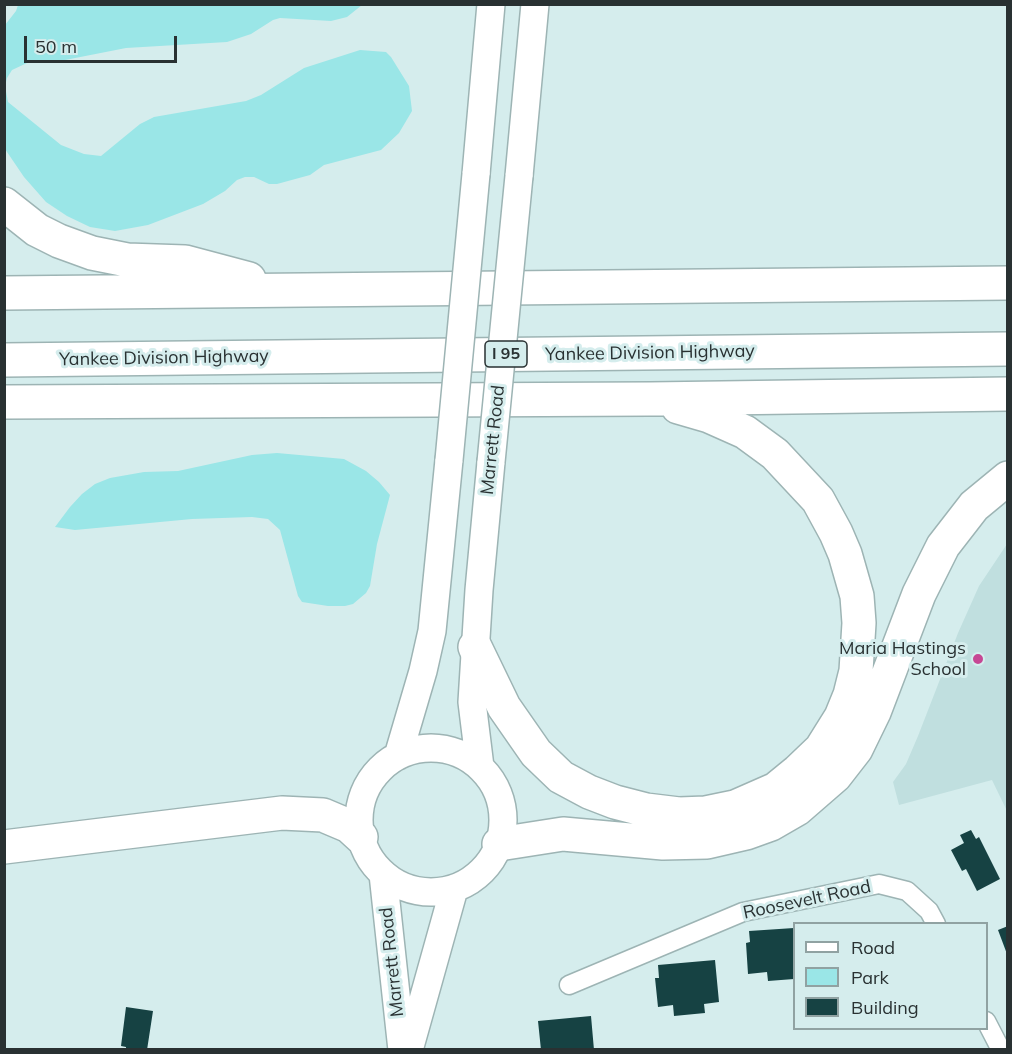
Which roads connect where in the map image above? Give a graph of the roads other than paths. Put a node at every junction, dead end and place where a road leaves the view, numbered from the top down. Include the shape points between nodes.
1 (492, 4) edge
2 (535, 4) edge
3 (4, 204) edge
4 (1008, 282) edge
5 (295, 290) junction
6 (4, 293) edge
7 (1008, 349) edge
8 (4, 360) edge
9 (1008, 394) edge
10 (650, 399) junction
11 (4, 402) edge
12 (1008, 478) edge
13 (475, 647) junction
14 (398, 756) junction
15 (480, 768) junction
16 (361, 837) junction
17 (499, 844) junction
18 (4, 847) edge
19 (382, 874) junction
20 (454, 889) junction
21 (935, 922) edge
22 (569, 985) dead end
23 (988, 1023) edge
24 (402, 1050) edge
25 (409, 1050) edge
26 (1001, 1050) edge

1 - 14 main road, bridge via 432,631
2 - 13 main road, Marrett Road, bridge
3 - 5 highway via 37,230 92,253 127,261 185,262
4 - 5 highway
5 - 6 highway
7 - 8 highway, Yankee Division Highway / I 95
9 - 10 highway
10 - 11 highway
10 - 13 highway via 709,416 745,432 797,476 828,516 851,571 859,623 856,671 832,735 786,781 735,807 693,814 630,806 576,785 547,765 504,707
12 - 17 highway via 974,506 943,546 919,594 856,749 836,776 797,810 746,833 707,842 663,843 570,834
13 - 15 main road, Marrett Road via 472,702
14 - 15 main road via 415,750 444,749
14 - 16 main road via 378,771 363,795
15 - 17 main road via 501,803 503,831
16 - 18 highway via 349,826 323,815 282,813
16 - 19 main road
17 - 20 main road via 477,876
19 - 20 main road via 416,891
19 - 24 main road, Marrett Road
20 - 25 main road
21 - 22 street, Roosevelt Road via 907,891 879,884 742,912
23 - 26 street

